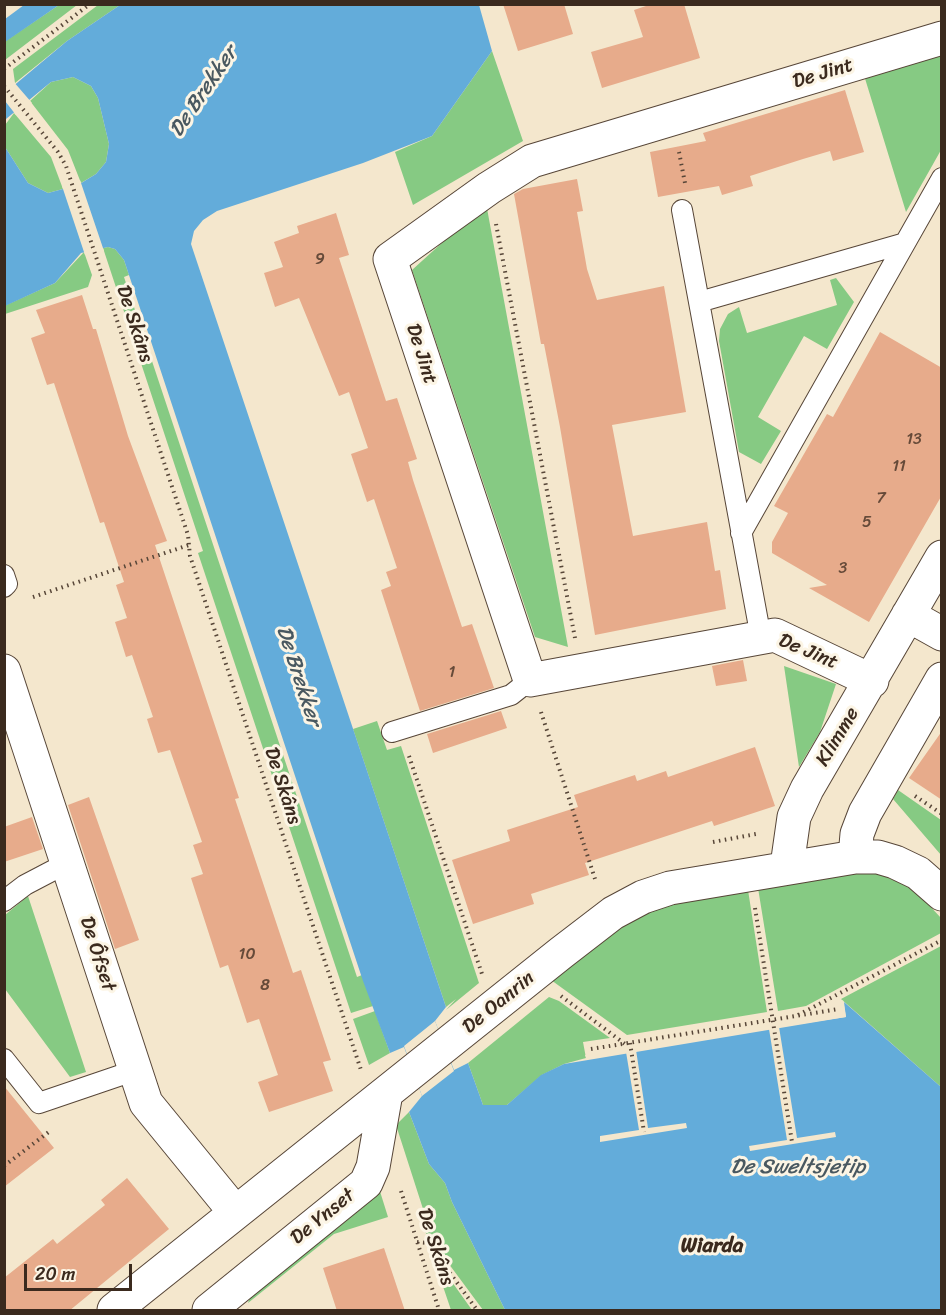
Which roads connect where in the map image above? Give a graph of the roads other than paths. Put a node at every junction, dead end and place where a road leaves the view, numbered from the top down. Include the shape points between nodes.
1 (942, 38) edge
2 (942, 178) edge
3 (682, 210) road end
4 (905, 243) junction
5 (699, 302) junction
6 (741, 533) junction
7 (942, 557) edge
8 (908, 615) junction
9 (942, 634) edge
10 (762, 638) junction
11 (4, 671) edge
12 (942, 679) edge
13 (530, 680) junction
14 (872, 681) junction
15 (396, 731) road end
16 (855, 857) junction
17 (67, 863) junction
18 (787, 867) junction
19 (942, 894) edge
20 (4, 901) edge
21 (4, 1059) edge
22 (136, 1070) junction
23 (378, 1098) junction
24 (235, 1212) junction
25 (222, 1306) edge
26 (114, 1311) edge

1 - 13 street, De Jint via 532,161 390,259
2 - 4 lane
3 - 5 lane
4 - 5 lane
4 - 6 lane
5 - 6 lane
6 - 10 lane
7 - 8 street, Klimme
8 - 9 street
8 - 14 street, Klimme
10 - 13 street, De Jint
10 - 14 street, De Jint via 775,635
11 - 17 street, De Ôfset
12 - 16 street via 865,813 857,834
13 - 15 lane via 511,695
14 - 18 street, Klimme via 794,817
16 - 18 street, De Oanrin
16 - 19 street, De Oanrin via 895,862 918,873
17 - 20 lane
17 - 22 street, De Ôfset
18 - 23 street, De Oanrin via 670,888 613,913
21 - 22 lane via 39,1103
22 - 24 street, De Ôfset via 146,1103
23 - 24 street, De Oanrin
23 - 25 street, De Ynset via 373,1167 366,1183
24 - 26 street, De Oanrin

